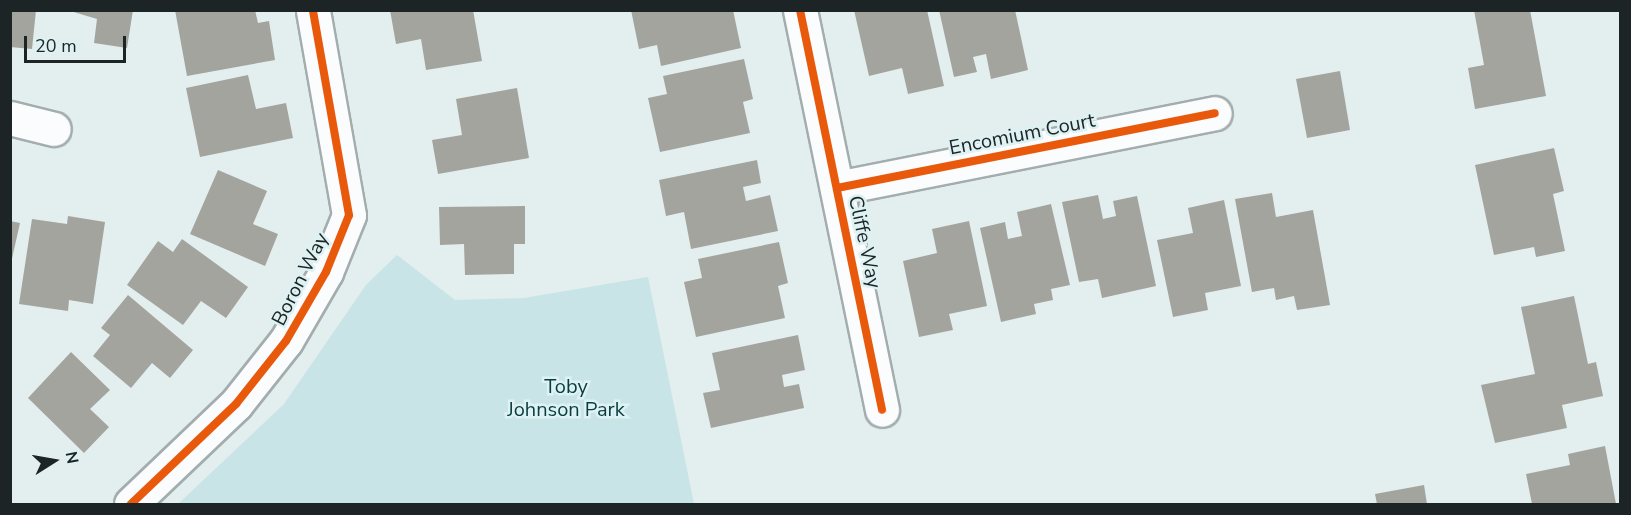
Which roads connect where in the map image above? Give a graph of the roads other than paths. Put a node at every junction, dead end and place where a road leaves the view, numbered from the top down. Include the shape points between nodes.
1 (313, 10) edge
2 (800, 10) edge
3 (1215, 113) dead end
4 (10, 118) edge
5 (54, 129) dead end
6 (837, 188) junction
7 (882, 411) dead end
8 (131, 504) edge

1 - 8 street, Boron Way via 349,215 326,272 286,341 236,404
2 - 6 street, Cliffe Way
3 - 6 street, Encomium Court
4 - 5 street
6 - 7 street, Cliffe Way

